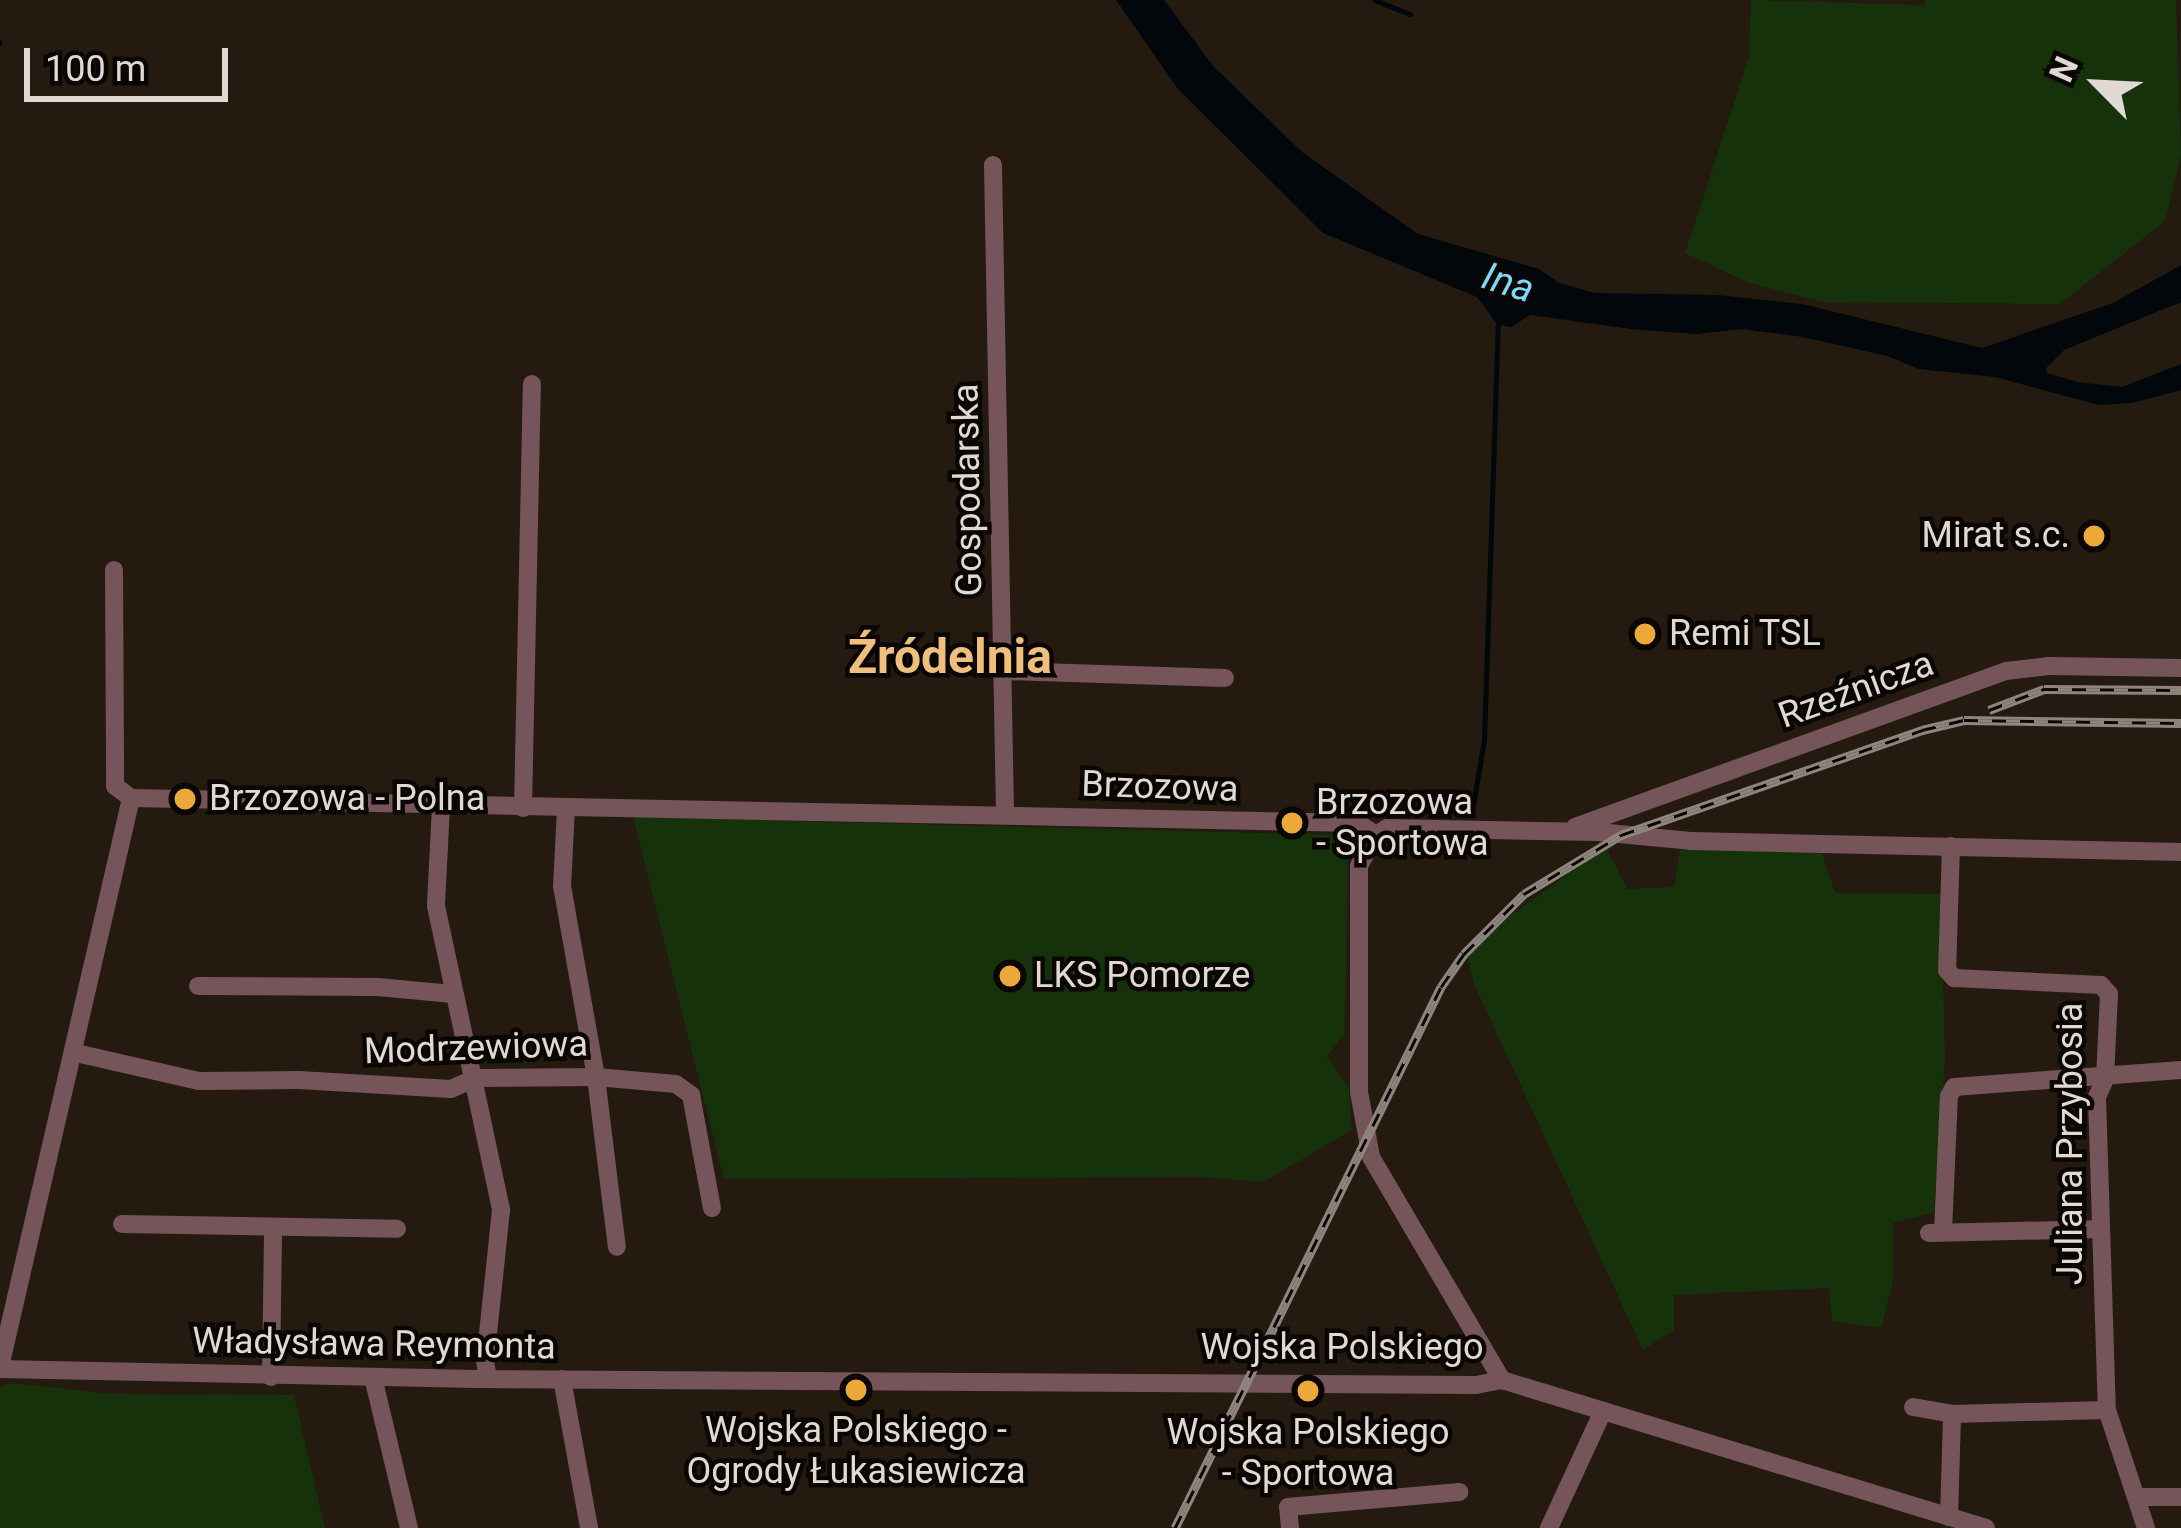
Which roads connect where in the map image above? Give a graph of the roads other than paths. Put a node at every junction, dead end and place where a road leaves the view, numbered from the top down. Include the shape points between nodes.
1 (993, 165) dead end
2 (532, 384) dead end
3 (114, 570) dead end
4 (2181, 668) edge
5 (1005, 671) junction
6 (1225, 678) dead end
7 (130, 798) junction
8 (441, 806) junction
9 (523, 808) junction
10 (566, 808) junction
11 (1005, 813) junction
12 (1564, 831) junction
13 (1376, 835) junction
14 (1952, 846) junction
15 (2181, 852) edge
16 (198, 986) dead end
17 (453, 994) junction
18 (76, 1053) junction
19 (2181, 1070) edge
20 (596, 1077) junction
21 (476, 1078) junction
22 (2105, 1079) junction
23 (712, 1208) dead end
24 (122, 1224) dead end
25 (397, 1229) dead end
26 (2102, 1229) junction
27 (273, 1230) junction
28 (617, 1247) dead end
29 (0, 1368) edge
30 (271, 1377) junction
31 (373, 1377) junction
32 (488, 1378) junction
33 (562, 1379) junction
34 (748, 1380) joint
35 (1502, 1380) junction
36 (1913, 1407) dead end
37 (2107, 1410) junction
38 (1603, 1412) junction
39 (1952, 1414) junction
40 (1460, 1492) dead end
41 (2140, 1497) junction
42 (2181, 1497) edge
43 (1949, 1517) junction
44 (409, 1528) edge
45 (589, 1528) edge
46 (1290, 1528) edge
47 (1549, 1528) edge
48 (1986, 1528) edge
49 (2146, 1528) edge

1 - 5 street, Gospodarska
2 - 9 street
3 - 7 street via 115,786
4 - 12 street, Rzeźnicza via 2006,671
5 - 6 street
5 - 11 street, Gospodarska
7 - 8 street, Brzozowa
7 - 18 street
8 - 9 street, Brzozowa
8 - 17 street via 436,906
9 - 10 street, Brzozowa
10 - 11 street, Brzozowa
10 - 20 street via 562,886
11 - 13 street, Brzozowa via 1358,823
12 - 13 street, Brzozowa via 1388,827
12 - 14 street, Brzozowa
13 - 35 street via 1359,866 1359,1092 1371,1157
14 - 15 street, Brzozowa
14 - 22 street, Juliana Przybosia via 1947,970 1954,978 2101,985 2108,994
16 - 17 street
17 - 21 street
18 - 21 street, Modrzewiowa via 199,1081 451,1089
18 - 29 street
19 - 22 street
20 - 21 street, Modrzewiowa
20 - 23 street, Modrzewiowa via 676,1084 691,1095
20 - 28 street
21 - 32 street via 501,1210
22 - 26 street, Juliana Przybosia via 2097,1097
22 - 26 street via 1954,1087 1936,1232
24 - 27 street
25 - 27 street
26 - 37 street, Juliana Przybosia
27 - 30 street
29 - 30 street, Władysława Reymonta
30 - 31 street, Władysława Reymonta
31 - 32 street, Władysława Reymonta
31 - 44 street
32 - 33 street, Władysława Reymonta
33 - 34 street, Władysława Reymonta
33 - 45 street
34 - 35 street, Wojska Polskiego
35 - 38 street, Wojska Polskiego
36 - 39 street
37 - 39 street
37 - 41 street, Juliana Przybosia
38 - 43 street, Wojska Polskiego
38 - 47 street
39 - 43 street
40 - 46 street via 1288,1507
41 - 42 street
41 - 49 street, Juliana Przybosia
43 - 48 street, Wojska Polskiego

